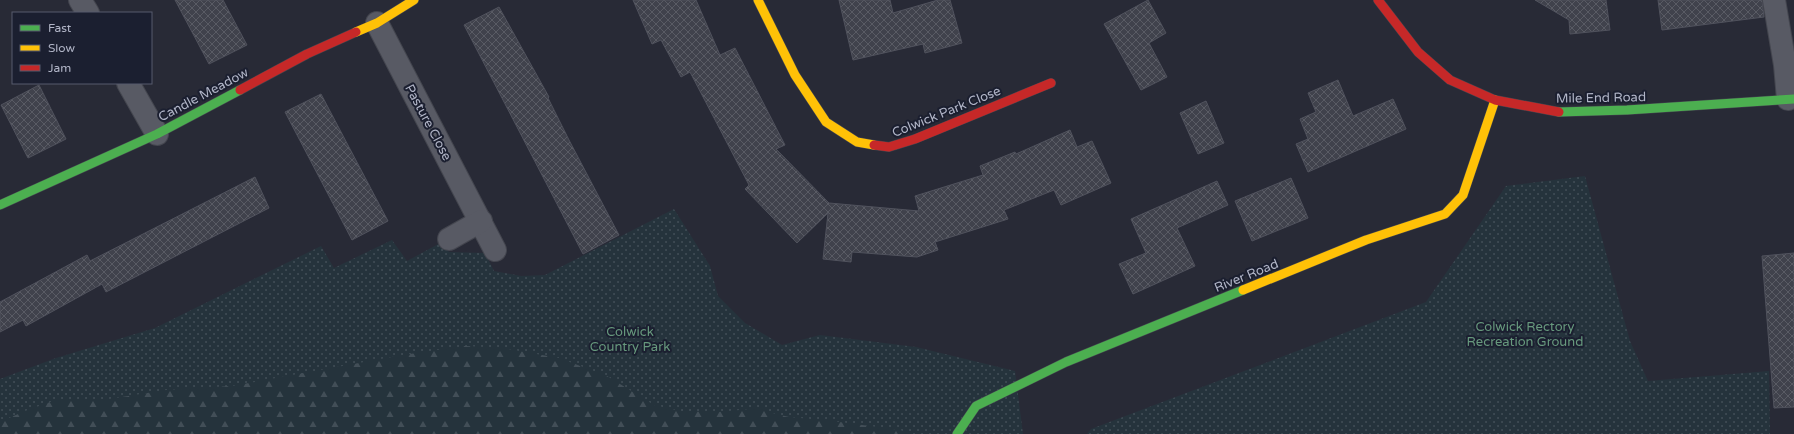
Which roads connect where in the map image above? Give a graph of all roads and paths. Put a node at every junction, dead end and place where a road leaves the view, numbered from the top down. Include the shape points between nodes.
1 (80, 0) edge
2 (414, 0) edge
3 (758, 0) edge
4 (1378, 0) edge
5 (1774, 0) edge
6 (87, 12) edge
7 (377, 23) junction
8 (1051, 83) dead end
9 (129, 84) edge
10 (1791, 99) edge
11 (1495, 100) junction
12 (157, 134) junction
13 (0, 205) edge
14 (481, 221) junction
15 (449, 239) dead end
16 (495, 250) dead end
17 (957, 434) edge

1 - 6 street
2 - 7 street, Candle Meadow
3 - 8 street, Colwick Park Close via 795,75 826,122 858,142 889,147 915,139
4 - 11 street, Mile End Road via 1418,52 1450,80
5 - 10 street
7 - 12 street, Candle Meadow via 307,54
7 - 14 street, Pasture Close
9 - 12 street
10 - 11 street, Mile End Road via 1627,110 1554,112
11 - 17 street, River Road via 1463,195 1445,214 1366,240 1066,362 976,406
12 - 13 street, Candle Meadow
14 - 15 street
14 - 16 street, Pasture Close

